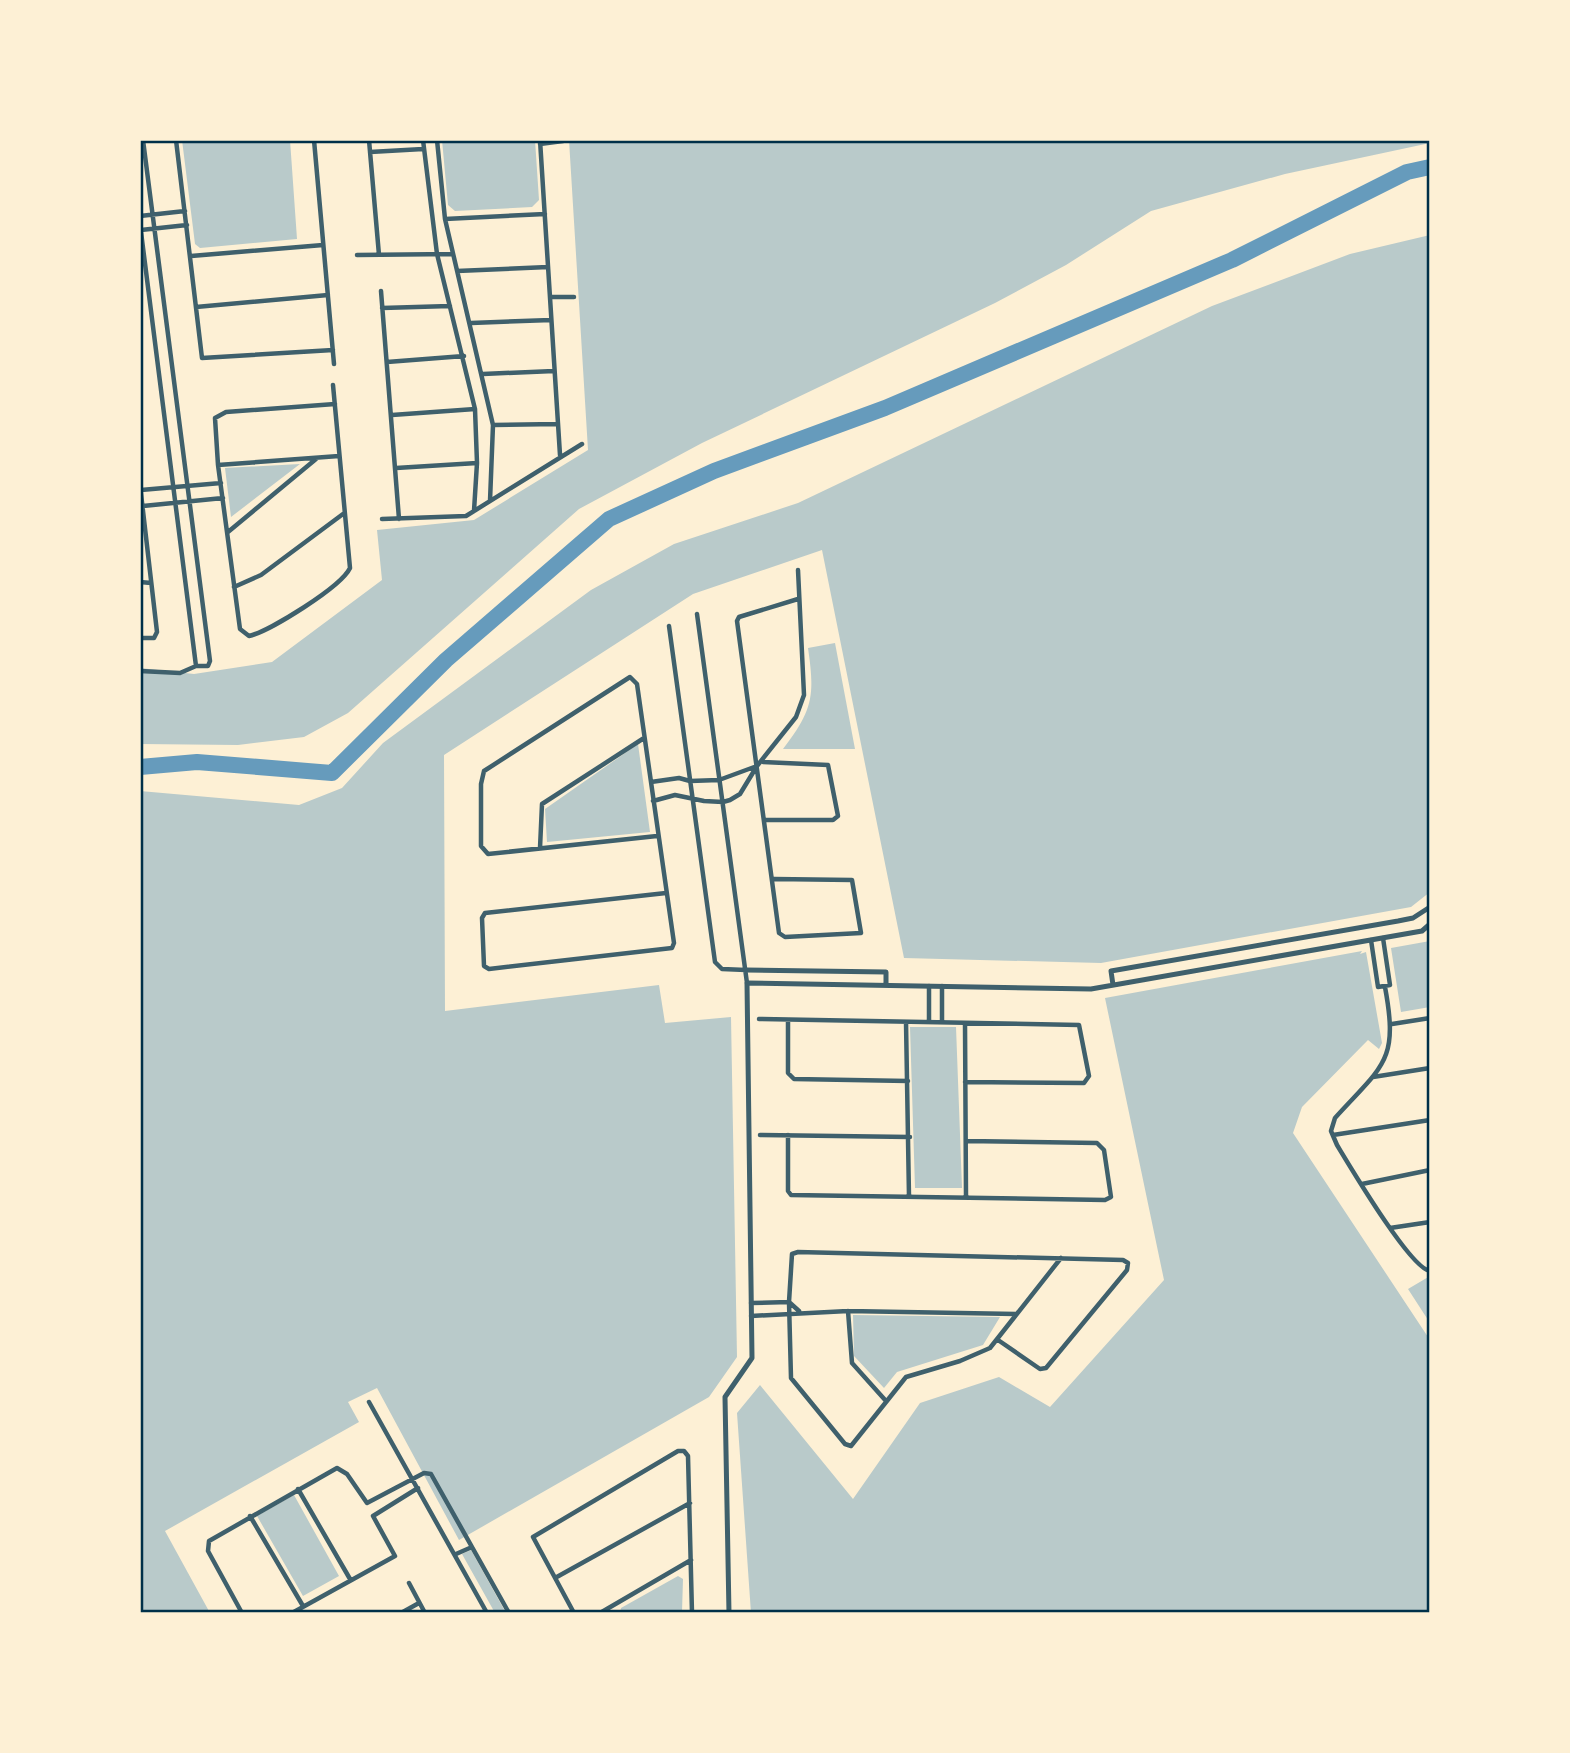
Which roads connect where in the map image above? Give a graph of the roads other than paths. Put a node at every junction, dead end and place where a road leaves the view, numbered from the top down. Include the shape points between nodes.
1 (143, 140) edge
2 (176, 140) edge
3 (314, 140) edge
4 (369, 140) edge
5 (423, 140) edge
6 (437, 140) edge
7 (564, 141) edge
8 (540, 142) edge
9 (423, 149) junction
10 (370, 152) junction
11 (185, 211) junction
12 (545, 214) junction
13 (153, 215) junction
14 (140, 216) edge
15 (445, 219) junction
16 (140, 225) edge
17 (187, 225) junction
18 (155, 229) junction
19 (140, 230) edge
20 (323, 245) junction
21 (437, 254) junction
22 (453, 254) junction
23 (357, 255) dead end
24 (379, 255) junction
25 (191, 256) junction
26 (548, 267) junction
27 (457, 271) junction
28 (381, 291) dead end
29 (328, 295) junction
30 (550, 297) junction
31 (574, 297) dead end
32 (450, 306) junction
33 (196, 307) junction
34 (382, 308) junction
35 (551, 320) junction
36 (471, 323) junction
37 (333, 350) junction
38 (464, 356) junction
39 (387, 362) junction
40 (334, 364) dead end
41 (554, 371) junction
42 (483, 374) junction
43 (333, 385) dead end
44 (335, 404) junction
45 (475, 409) junction
46 (392, 415) junction
47 (557, 424) junction
48 (493, 425) junction
49 (582, 444) dead end
50 (560, 455) junction
51 (339, 456) junction
52 (318, 458) junction
53 (477, 463) junction
54 (218, 465) junction
55 (396, 467) junction
56 (221, 483) junction
57 (140, 485) edge
58 (187, 486) junction
59 (172, 488) junction
60 (141, 490) edge
61 (223, 498) junction
62 (189, 501) junction
63 (490, 501) junction
64 (174, 503) junction
65 (142, 506) junction
66 (474, 511) junction
67 (344, 513) junction
68 (382, 519) dead end
69 (399, 519) junction
70 (228, 533) junction
71 (798, 570) dead end
72 (140, 582) edge
73 (151, 583) junction
74 (234, 587) junction
75 (798, 600) junction
76 (697, 614) dead end
77 (669, 626) dead end
78 (140, 638) edge
79 (196, 666) junction
80 (140, 671) edge
81 (644, 738) junction
82 (760, 764) junction
83 (719, 780) junction
84 (651, 782) junction
85 (690, 782) junction
86 (691, 798) junction
87 (653, 801) junction
88 (723, 803) junction
89 (766, 820) junction
90 (657, 836) junction
91 (540, 848) junction
92 (774, 879) junction
93 (666, 893) junction
94 (1430, 907) edge
95 (1430, 924) edge
96 (1383, 937) junction
97 (1371, 940) junction
98 (1234, 950) junction
99 (1237, 963) junction
100 (746, 970) junction
101 (747, 983) junction
102 (886, 985) junction
103 (1113, 985) junction
104 (929, 986) junction
105 (942, 986) junction
106 (1384, 987) junction
107 (1430, 1018) edge
108 (759, 1019) dead end
109 (788, 1020) junction
110 (906, 1022) junction
111 (929, 1022) junction
112 (942, 1022) junction
113 (965, 1023) junction
114 (1392, 1024) junction
115 (1430, 1068) edge
116 (1372, 1077) junction
117 (908, 1081) junction
118 (965, 1082) junction
119 (1430, 1120) edge
120 (760, 1135) dead end
121 (788, 1135) junction
122 (1333, 1136) junction
123 (909, 1137) junction
124 (966, 1141) junction
125 (1430, 1170) edge
126 (1362, 1184) junction
127 (909, 1197) junction
128 (967, 1197) junction
129 (1430, 1222) edge
130 (1390, 1228) junction
131 (1061, 1258) junction
132 (1430, 1271) edge
133 (789, 1302) junction
134 (751, 1303) junction
135 (800, 1311) junction
136 (848, 1311) junction
137 (1017, 1314) junction
138 (789, 1315) junction
139 (751, 1316) junction
140 (998, 1340) junction
141 (886, 1401) junction
142 (369, 1402) dead end
143 (412, 1478) junction
144 (418, 1488) junction
145 (298, 1489) junction
146 (690, 1503) junction
147 (250, 1516) junction
148 (471, 1547) junction
149 (456, 1554) junction
150 (691, 1560) junction
151 (555, 1578) junction
152 (350, 1580) junction
153 (409, 1583) dead end
154 (419, 1603) junction
155 (303, 1607) junction
156 (242, 1613) edge
157 (292, 1613) edge
158 (401, 1613) edge
159 (425, 1613) edge
160 (487, 1613) edge
161 (509, 1613) edge
162 (575, 1613) edge
163 (600, 1613) edge
164 (692, 1613) edge
165 (729, 1613) edge

1 - 13 street
2 - 11 street
3 - 20 street
4 - 10 street
5 - 9 street
6 - 15 street
7 - 8 street
8 - 12 street
9 - 10 street
9 - 21 street
10 - 24 street
11 - 13 street
11 - 17 street
12 - 15 street
12 - 26 street
13 - 14 street
13 - 18 street
15 - 22 street
16 - 19 street
17 - 18 street
17 - 25 street
18 - 19 street
18 - 58 street
19 - 59 street
20 - 25 street
20 - 29 street
21 - 22 street
21 - 24 street
21 - 32 street
22 - 27 street
23 - 24 street
25 - 33 street
26 - 27 street
26 - 30 street
27 - 36 street
28 - 34 street
29 - 33 street
29 - 37 street
30 - 31 street
30 - 35 street
32 - 34 street
32 - 38 street
33 - 37 street via 205,359
34 - 39 street
35 - 36 street
35 - 41 street
36 - 42 street
37 - 40 street
38 - 39 street
38 - 45 street
39 - 46 street
41 - 42 street
41 - 47 street
42 - 48 street
43 - 44 street
44 - 51 street
44 - 54 street via 220,414 213,425
45 - 46 street
45 - 53 street
46 - 55 street
47 - 48 street
47 - 50 street
48 - 63 street
49 - 50 street
50 - 63 street
51 - 52 street
51 - 67 street
52 - 54 street
52 - 70 street
53 - 55 street
53 - 66 street
54 - 56 street
55 - 69 street
56 - 58 street
56 - 61 street
57 - 60 street
58 - 59 street
58 - 62 street
59 - 60 street
59 - 64 street
60 - 65 street
61 - 62 street
61 - 70 street
62 - 64 street
62 - 79 street via 210,662
63 - 66 street
64 - 65 street
64 - 79 street
65 - 73 street
66 - 69 street via 454,517
67 - 74 street via 261,575
67 - 74 street via 351,561 342,578 282,619 249,636 240,629
68 - 69 street
70 - 74 street
71 - 75 street
72 - 73 street
73 - 78 street via 158,632 154,638
75 - 82 street via 804,695 796,717
75 - 82 street via 739,617 737,623
76 - 83 street
77 - 85 street
79 - 80 street via 180,673
81 - 84 street
81 - 91 street via 544,802 539,814
81 - 91 street via 637,684 630,677 484,771 482,850 488,854
82 - 83 street
82 - 88 street via 740,794
82 - 89 street
82 - 89 street via 828,765 837,818
83 - 85 street
83 - 88 street
84 - 85 street via 679,778
84 - 87 street
85 - 86 street
86 - 87 street via 666,795
86 - 88 street
86 - 100 street via 715,962 722,969
87 - 90 street
88 - 100 street
89 - 92 street
90 - 91 street
90 - 93 street
92 - 92 street via 782,936 862,932 849,879
93 - 93 street via 483,913 485,968 672,948
94 - 98 street via 1413,918
95 - 96 street via 1422,931
96 - 97 street
96 - 106 street
97 - 99 street
97 - 106 street
98 - 99 street
98 - 103 street via 1111,971
99 - 103 street
100 - 101 street
100 - 102 street via 886,972
101 - 102 street
101 - 134 street
102 - 104 street
103 - 105 street via 1091,989
104 - 105 street
104 - 111 street
105 - 112 street
106 - 114 street
107 - 114 street
108 - 109 street
109 - 110 street
109 - 117 street via 788,1073 798,1080
110 - 111 street
110 - 117 street
111 - 112 street
112 - 113 street
113 - 118 street
113 - 118 street via 1079,1025 1088,1080 1079,1084
114 - 116 street via 1388,1054
115 - 116 street
116 - 122 street via 1331,1124
117 - 123 street
118 - 124 street
119 - 122 street
120 - 121 street
121 - 123 street
121 - 127 street via 789,1194
122 - 126 street
123 - 127 street
124 - 128 street
124 - 128 street via 1093,1142 1104,1150 1111,1197
125 - 126 street
126 - 130 street
127 - 128 street
129 - 130 street
130 - 132 street via 1418,1267
131 - 133 street via 799,1252 790,1258
131 - 137 street
131 - 140 street via 1128,1263 1127,1270 1044,1369
133 - 134 street
133 - 135 street
133 - 138 street
134 - 139 street
135 - 136 street
135 - 138 street
136 - 137 street
136 - 141 street via 852,1363
137 - 140 street
138 - 139 street
138 - 141 street via 791,1378 845,1444 851,1446
139 - 165 street via 752,1358 725,1396
140 - 141 street via 977,1355 906,1377
142 - 143 street
143 - 144 street
143 - 145 street via 367,1503 347,1474 337,1468
143 - 148 street via 431,1475
144 - 149 street
144 - 152 street via 373,1516 395,1556
145 - 147 street
145 - 152 street
146 - 150 street
146 - 151 street
146 - 151 street via 688,1456 678,1451 536,1534 533,1542
147 - 155 street
147 - 156 street via 213,1537 207,1546
148 - 149 street
148 - 161 street
149 - 160 street
150 - 163 street
150 - 164 street
151 - 162 street
152 - 155 street
153 - 154 street
154 - 158 street
154 - 159 street
155 - 157 street

